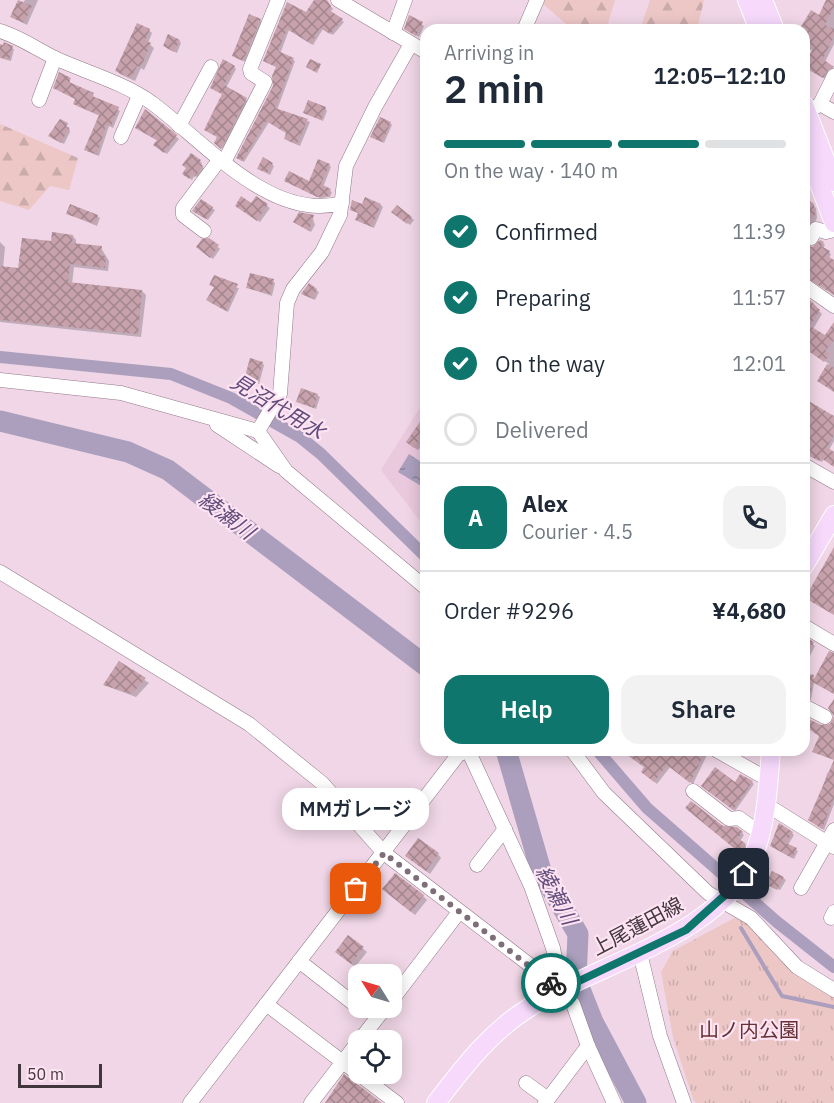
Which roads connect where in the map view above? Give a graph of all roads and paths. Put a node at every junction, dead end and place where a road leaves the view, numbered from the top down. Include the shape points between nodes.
1 (278, 0) edge
2 (338, 0) edge
3 (405, 0) edge
4 (537, 0) edge
5 (747, 0) edge
6 (763, 0) edge
7 (527, 24) edge
8 (757, 24) edge
9 (773, 24) edge
10 (0, 31) edge
11 (393, 33) junction
12 (411, 44) junction
13 (420, 49) edge
14 (55, 58) junction
15 (211, 67) dead end
16 (834, 76) edge
17 (139, 96) junction
18 (39, 100) dead end
19 (810, 107) edge
20 (834, 112) edge
21 (179, 126) junction
22 (121, 137) dead end
23 (222, 160) junction
24 (810, 160) edge
25 (834, 182) edge
26 (342, 203) junction
27 (834, 223) edge
28 (834, 230) edge
29 (204, 231) dead end
30 (811, 238) dead end
31 (810, 289) edge
32 (834, 306) edge
33 (0, 380) edge
34 (205, 418) junction
35 (261, 427) junction
36 (810, 468) edge
37 (286, 471) junction
38 (834, 482) edge
39 (834, 514) edge
40 (810, 556) edge
41 (0, 572) edge
42 (420, 583) edge
43 (810, 630) edge
44 (834, 644) edge
45 (810, 708) edge
46 (825, 717) dead end
47 (457, 756) edge
48 (471, 756) edge
49 (576, 756) edge
50 (728, 756) edge
51 (739, 756) edge
52 (771, 756) edge
53 (769, 776) junction
54 (693, 791) dead end
55 (767, 805) junction
56 (505, 829) junction
57 (834, 830) edge
58 (760, 833) junction
59 (831, 845) edge
60 (384, 853) junction
61 (477, 866) dead end
62 (746, 871) junction
63 (760, 886) dead end
64 (801, 888) dead end
65 (722, 899) junction
66 (459, 912) junction
67 (640, 953) junction
68 (299, 961) junction
69 (558, 985) junction
70 (402, 987) edge
71 (834, 990) edge
72 (348, 999) edge
73 (266, 1004) junction
74 (573, 1004) dead end
75 (372, 1018) edge
76 (378, 1018) edge
77 (376, 1021) junction
78 (368, 1030) edge
79 (588, 1046) junction
80 (348, 1055) edge
81 (342, 1062) junction
82 (526, 1083) dead end
83 (546, 1101) edge
84 (683, 1101) edge
85 (190, 1103) edge
86 (311, 1103) edge
87 (397, 1103) edge
88 (436, 1103) edge
89 (614, 1103) edge

1 - 23 street via 250,69 265,82
2 - 11 street
3 - 11 street
4 - 7 street
5 - 8 main road
6 - 9 main road
10 - 14 street
11 - 12 street
12 - 13 street
12 - 26 street via 346,166
14 - 17 street
14 - 18 street
15 - 21 street
16 - 19 street
17 - 21 street
17 - 22 street
19 - 20 street
19 - 25 main road
21 - 23 street
23 - 26 street via 282,198 324,208
23 - 29 street via 183,208 183,215
24 - 27 main road
26 - 35 street via 322,252 298,281 287,303 282,383
28 - 30 street via 816,229
31 - 32 street
33 - 34 street via 121,393
34 - 35 street
34 - 37 street
35 - 37 street
36 - 38 street
37 - 42 street
39 - 40 main road
41 - 60 street via 249,724 322,783
43 - 44 street
45 - 46 street
47 - 60 street
48 - 56 street
49 - 65 street via 604,793
50 - 53 street
51 - 53 street
52 - 53 main road
53 - 55 main road
54 - 58 street via 729,819 739,818
55 - 58 main road
55 - 59 street
56 - 61 street
56 - 69 street via 553,948
57 - 59 street
58 - 62 main road
59 - 64 street
60 - 66 street
60 - 68 street
62 - 63 street
62 - 65 main road, 上尾蓮田線
65 - 67 main road, 上尾蓮田線 via 686,930
65 - 71 street via 751,918 797,967
66 - 69 street
66 - 70 street
67 - 69 main road, 上尾蓮田線
67 - 84 street via 663,1046
68 - 72 street
68 - 73 street
69 - 88 main road, 上尾蓮田線 via 494,1033
73 - 81 street
73 - 85 street
74 - 79 street
75 - 77 street
76 - 77 street
77 - 78 street
79 - 83 street
79 - 89 street
80 - 81 street
81 - 86 street
81 - 87 street
82 - 83 street

